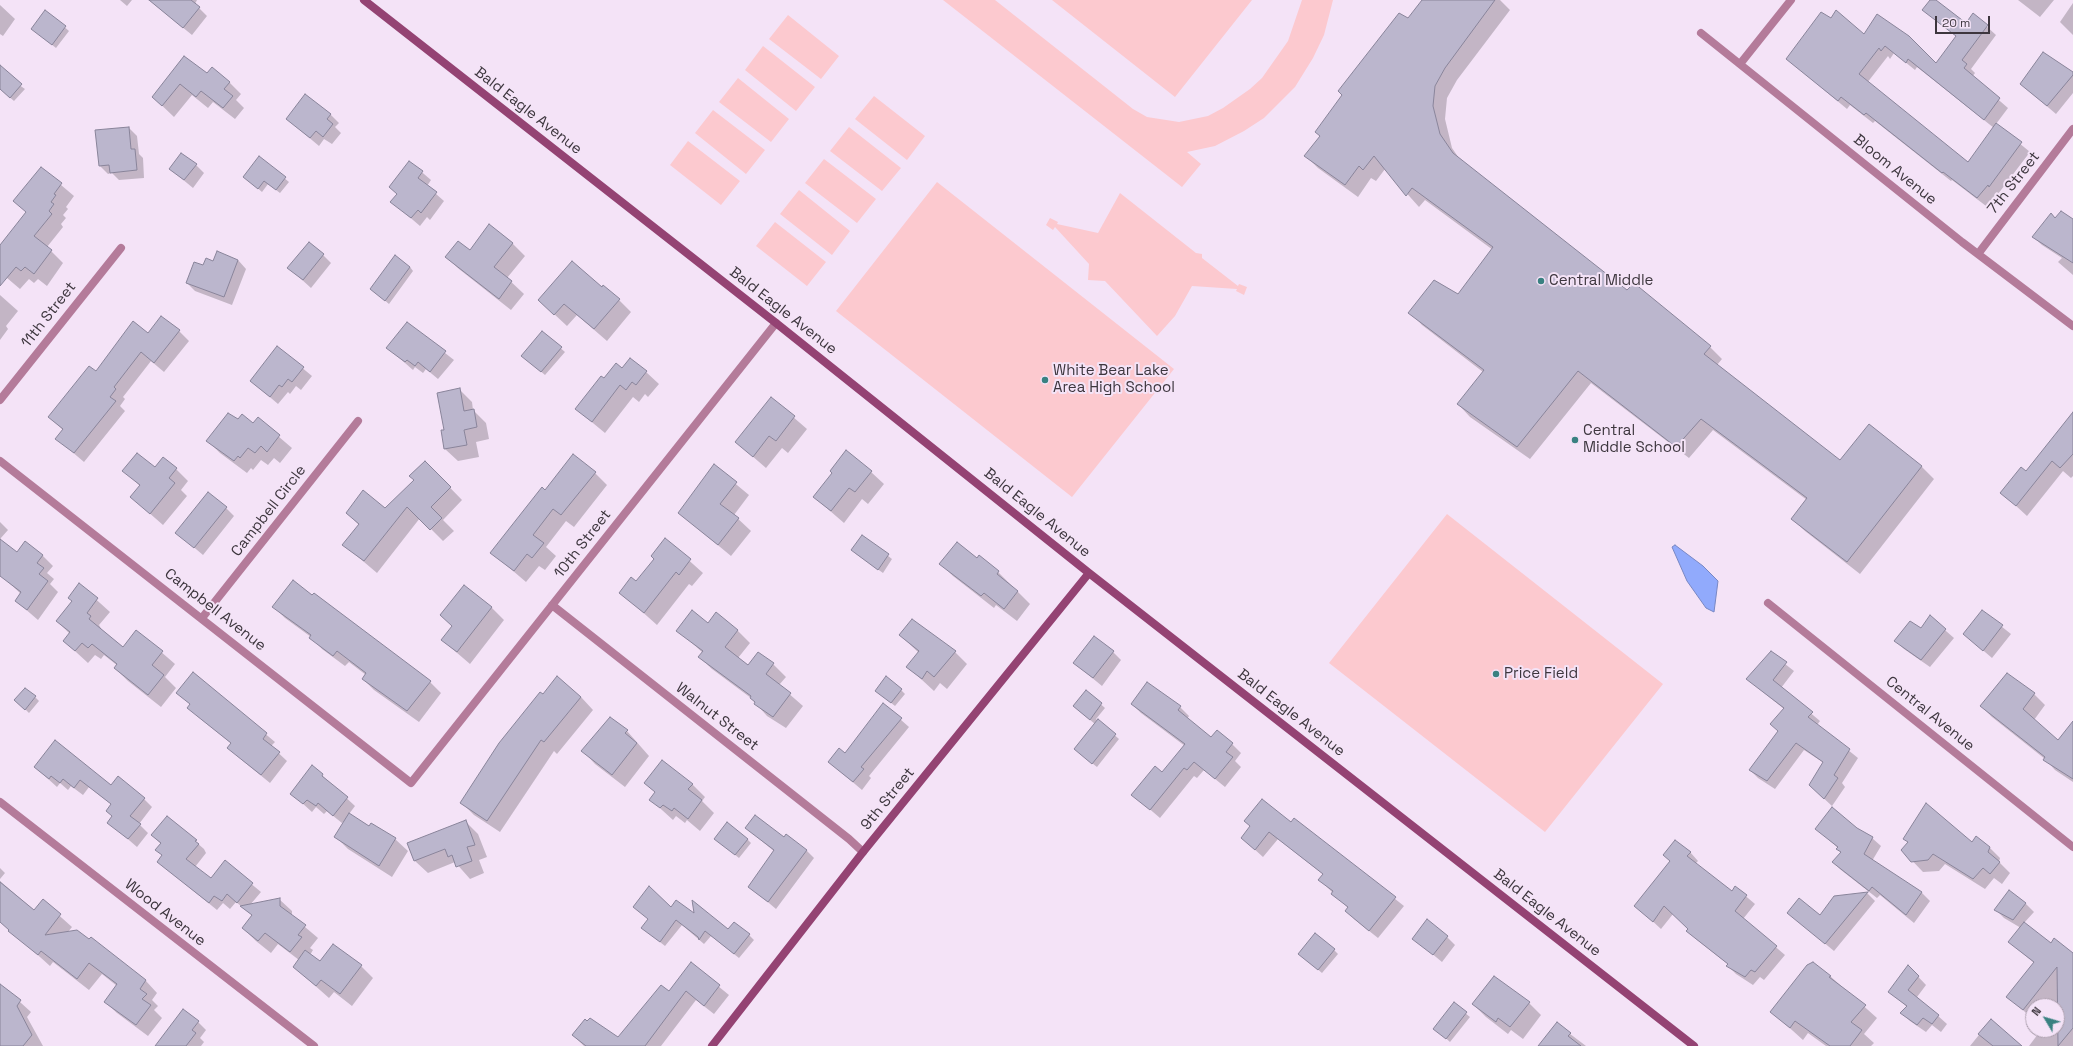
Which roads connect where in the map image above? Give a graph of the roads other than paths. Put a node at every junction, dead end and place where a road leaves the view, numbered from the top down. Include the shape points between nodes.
1 (364, 0) edge
2 (1791, 0) edge
3 (1701, 33) dead end
4 (1740, 64) junction
5 (2073, 129) edge
6 (120, 248) dead end
7 (1978, 254) junction
8 (776, 323) junction
9 (2073, 326) edge
10 (0, 400) edge
11 (358, 421) dead end
12 (0, 461) edge
13 (1089, 573) junction
14 (1768, 603) dead end
15 (552, 605) junction
16 (202, 618) junction
17 (411, 783) joint
18 (0, 802) edge
19 (2073, 847) edge
20 (863, 852) junction
21 (314, 1046) edge
22 (712, 1046) edge
23 (1694, 1046) edge

1 - 8 street, Bald Eagle Avenue
2 - 4 street
3 - 4 street, Bloom Avenue
4 - 7 street, Bloom Avenue
5 - 7 street, 7th Street
6 - 10 street, 11th Street
7 - 9 street, Bloom Avenue
8 - 13 street, Bald Eagle Avenue
8 - 15 street, 10th Street
11 - 16 street, Campbell Circle
12 - 16 street, Campbell Avenue
13 - 20 street, 9th Street
13 - 23 street, Bald Eagle Avenue
14 - 19 street, Central Avenue
15 - 17 street, 10th Street
15 - 20 street, Walnut Street
16 - 17 street, Campbell Avenue
18 - 21 street, Wood Avenue
20 - 22 street, 9th Street

